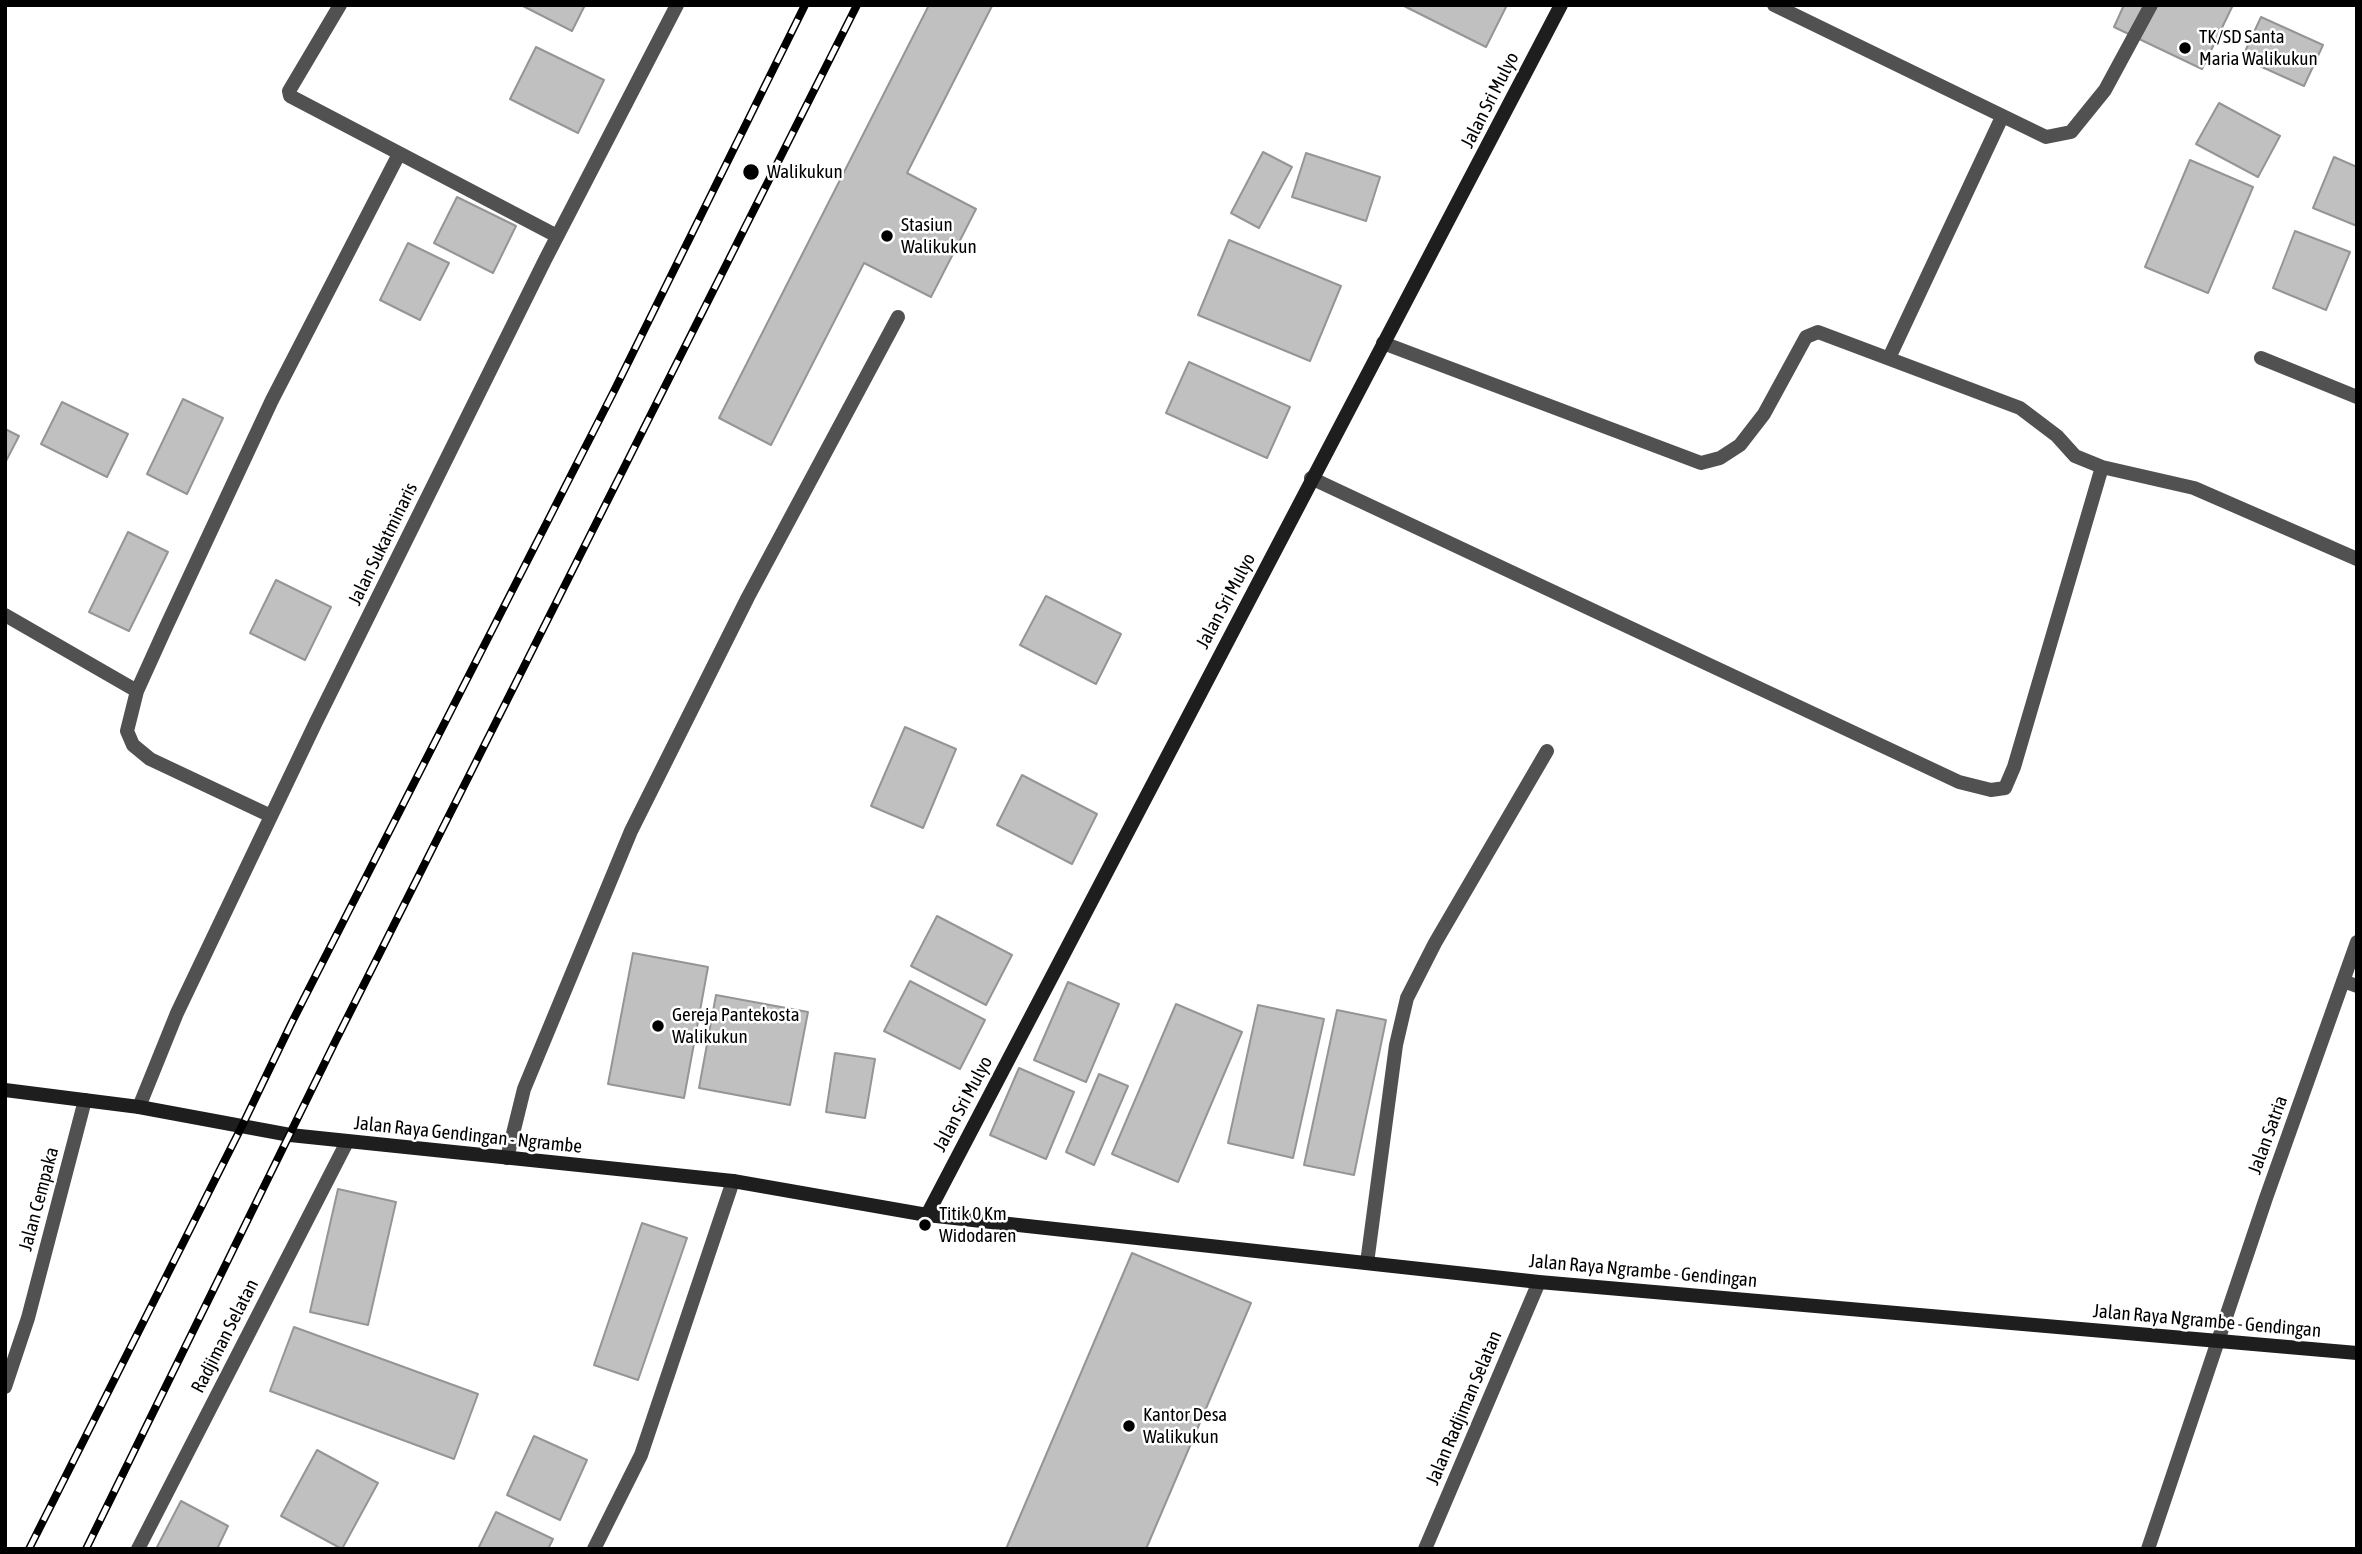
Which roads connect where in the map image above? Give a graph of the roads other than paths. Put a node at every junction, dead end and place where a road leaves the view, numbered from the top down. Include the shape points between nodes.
1 (340, 5) edge
2 (677, 5) edge
3 (1561, 5) edge
4 (1774, 5) edge
5 (2151, 5) edge
6 (2002, 117) junction
7 (399, 154) junction
8 (557, 236) junction
9 (898, 317) dead end
10 (1383, 343) junction
11 (1889, 358) junction
12 (2261, 358) dead end
13 (2357, 397) edge
14 (2102, 467) junction
15 (1311, 478) junction
16 (2357, 559) edge
17 (5, 615) edge
18 (137, 691) junction
19 (1548, 751) dead end
20 (271, 816) junction
21 (2357, 942) edge
22 (2350, 983) edge
23 (5, 1090) edge
24 (85, 1100) junction
25 (139, 1107) junction
26 (347, 1142) junction
27 (507, 1158) junction
28 (733, 1181) junction
29 (926, 1215) junction
30 (1367, 1263) junction
31 (1539, 1282) junction
32 (2218, 1341) junction
33 (2357, 1353) edge
34 (5, 1387) edge
35 (138, 1549) edge
36 (594, 1549) edge
37 (1425, 1549) edge
38 (2148, 1549) edge

1 - 7 street via 290,96
2 - 8 street, Jalan Sukatminaris
3 - 10 main road, Jalan Sri Mulyo
4 - 6 street
5 - 6 street via 2105,90 2071,132 2046,138
6 - 11 street
7 - 8 street
7 - 18 street via 272,400
8 - 20 street, Jalan Sukatminaris
9 - 27 street via 748,597 631,831 524,1090
10 - 11 street via 1702,463 1740,445 1764,414 1806,337 1818,332
10 - 15 main road, Jalan Sri Mulyo
11 - 14 street via 2020,408 2076,456
12 - 13 street
14 - 15 street via 2014,767 2005,788 1991,790 1959,782
14 - 16 street via 2194,488
15 - 29 main road, Jalan Sri Mulyo
17 - 18 street
18 - 20 street via 127,731 133,745 150,759
19 - 30 street via 1406,998
20 - 25 street, Jalan Sukatminaris via 177,1013
21 - 22 street, Jalan Satria
22 - 32 street, Jalan Satria via 2266,1198
23 - 24 main road, Jalan Raya Gendingan - Ngrambe
24 - 25 main road, Jalan Raya Gendingan - Ngrambe
24 - 34 street, Jalan Cempaka via 28,1318
25 - 26 main road, Jalan Raya Gendingan - Ngrambe
26 - 27 main road, Jalan Raya Gendingan - Ngrambe
26 - 35 street, Radjiman Selatan
27 - 28 main road, Jalan Raya Gendingan - Ngrambe
28 - 29 main road, Jalan Raya Gendingan - Ngrambe
28 - 36 street via 641,1455
29 - 30 main road, Jalan Raya Ngrambe - Gendingan
30 - 31 main road, Jalan Raya Ngrambe - Gendingan
31 - 32 main road, Jalan Raya Ngrambe - Gendingan
31 - 37 street, Jalan Radjiman Selatan
32 - 33 main road, Jalan Raya Ngrambe - Gendingan
32 - 38 street, Jalan Satria

